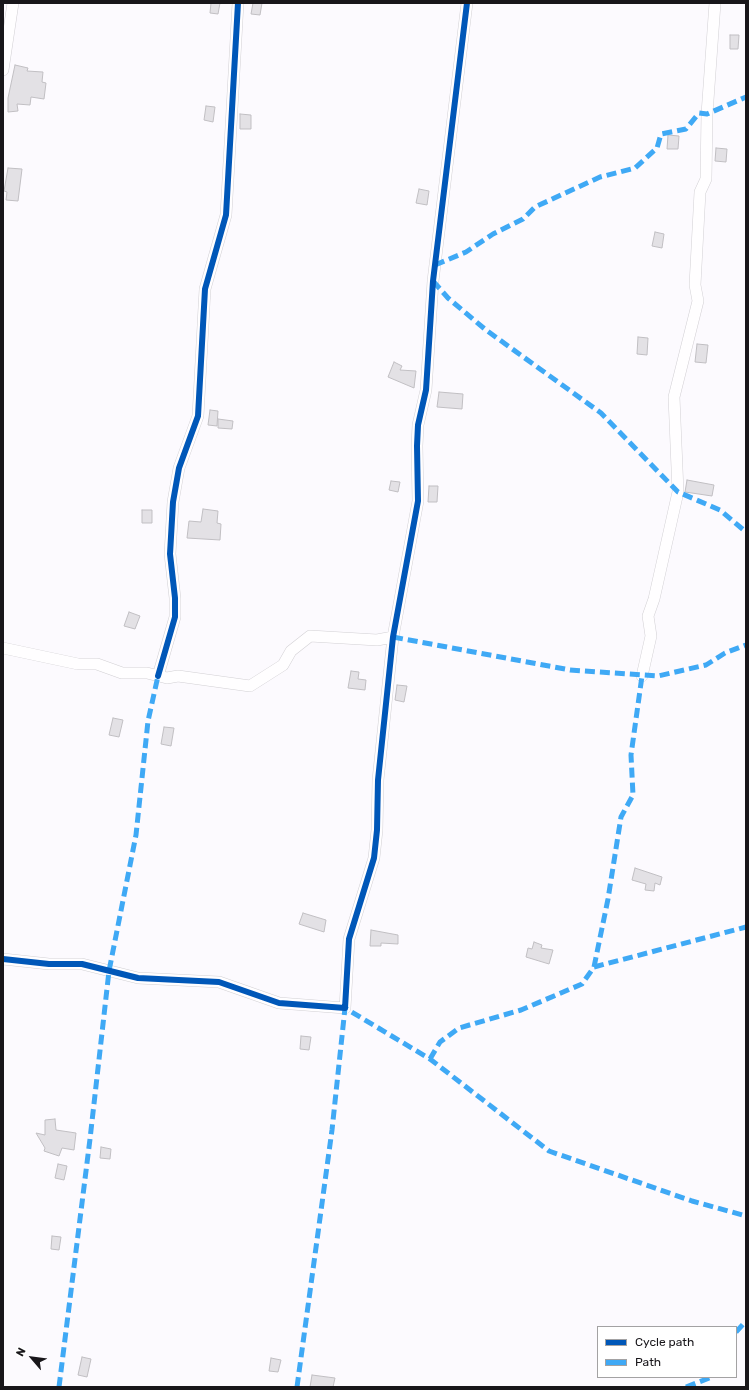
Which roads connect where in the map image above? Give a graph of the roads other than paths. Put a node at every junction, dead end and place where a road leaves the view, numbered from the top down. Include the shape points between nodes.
1 (13, 3) edge
2 (238, 3) edge
3 (467, 3) edge
4 (715, 3) edge
5 (3, 70) edge
6 (393, 637) junction
7 (3, 648) edge
8 (158, 676) junction
9 (642, 676) dead end
10 (3, 959) edge

1 - 5 street
2 - 8 street via 226,215 205,289 198,416 179,468 173,502 170,554 175,617
3 - 6 street via 434,281 426,390 418,425 418,501
4 - 9 street via 707,114 706,179 700,192 695,285 698,301 674,397 678,492 648,616 651,636
6 - 8 street via 377,640 310,636 291,651 283,665 250,686 178,676
6 - 10 street via 378,780 374,858 350,939 345,1008 279,1003 219,982 138,978 82,964 49,964
7 - 8 street via 78,664 97,664 122,673 147,673

